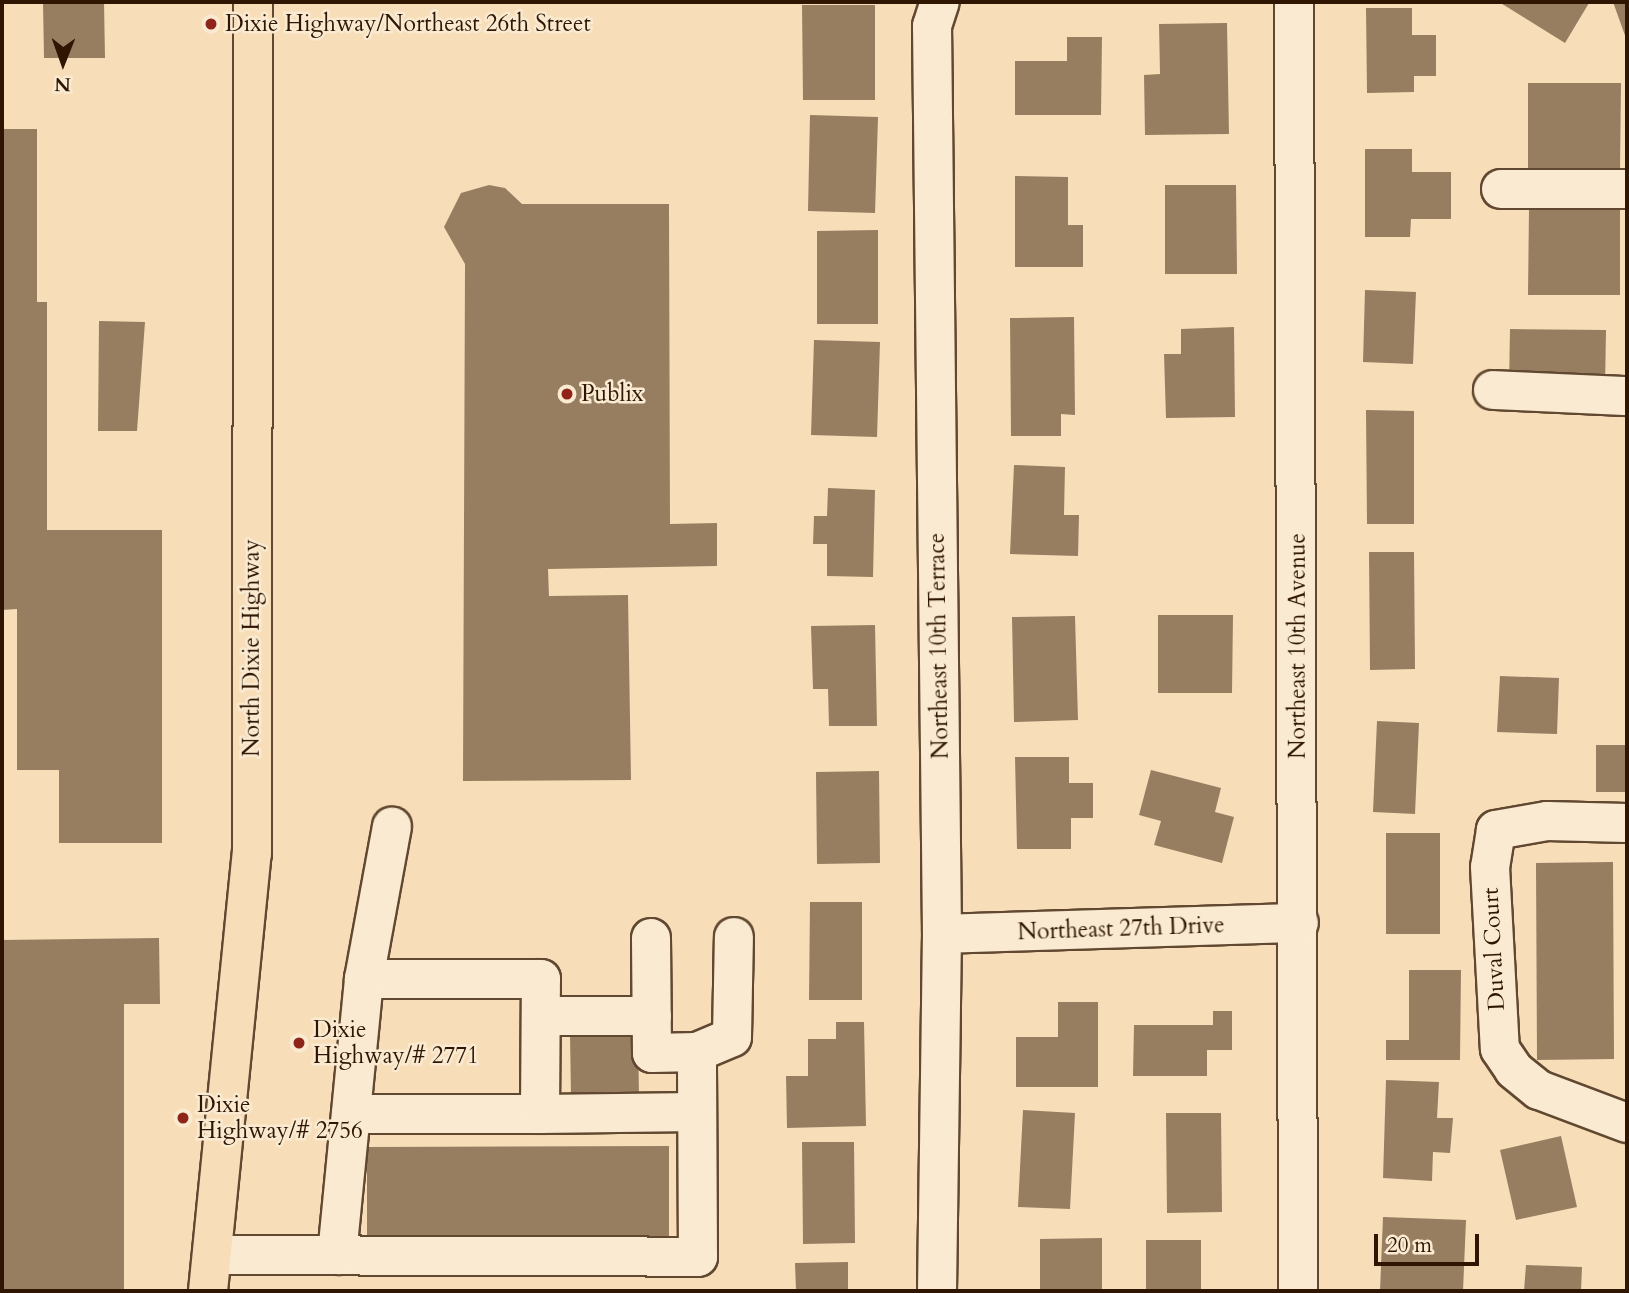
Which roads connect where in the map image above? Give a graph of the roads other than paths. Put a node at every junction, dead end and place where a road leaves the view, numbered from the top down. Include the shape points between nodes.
1 (253, 2) edge
2 (940, 2) edge
3 (1294, 2) edge
4 (1501, 189) dead end
5 (1627, 189) edge
6 (1493, 390) dead end
7 (1627, 396) edge
8 (1627, 823) edge
9 (392, 827) dead end
10 (1299, 923) junction
11 (942, 934) junction
12 (734, 937) dead end
13 (651, 938) dead end
14 (364, 979) junction
15 (541, 1016) junction
16 (652, 1016) junction
17 (696, 1052) junction
18 (697, 1112) junction
19 (351, 1114) junction
20 (540, 1114) junction
21 (1627, 1123) edge
22 (337, 1255) junction
23 (211, 1273) edge
24 (937, 1291) edge
25 (1298, 1291) edge

1 - 23 main road, North Dixie Highway via 252,854
2 - 11 street, Northeast 10th Terrace via 932,26
3 - 10 street, Northeast 10th Avenue
4 - 5 street
6 - 7 street
8 - 21 street, Duval Court via 1548,821 1496,830 1490,867 1500,1049 1514,1070 1539,1090
9 - 14 street
10 - 11 street, Northeast 27th Drive
10 - 25 street, Northeast 10th Avenue
11 - 24 street, Northeast 10th Terrace
12 - 17 street via 732,1037
13 - 16 street
14 - 15 street via 541,979
14 - 19 street
15 - 16 street
15 - 20 street
16 - 17 street via 653,1053
17 - 18 street
18 - 20 street
18 - 22 street via 698,1257
19 - 20 street
19 - 22 street
22 - 23 street

